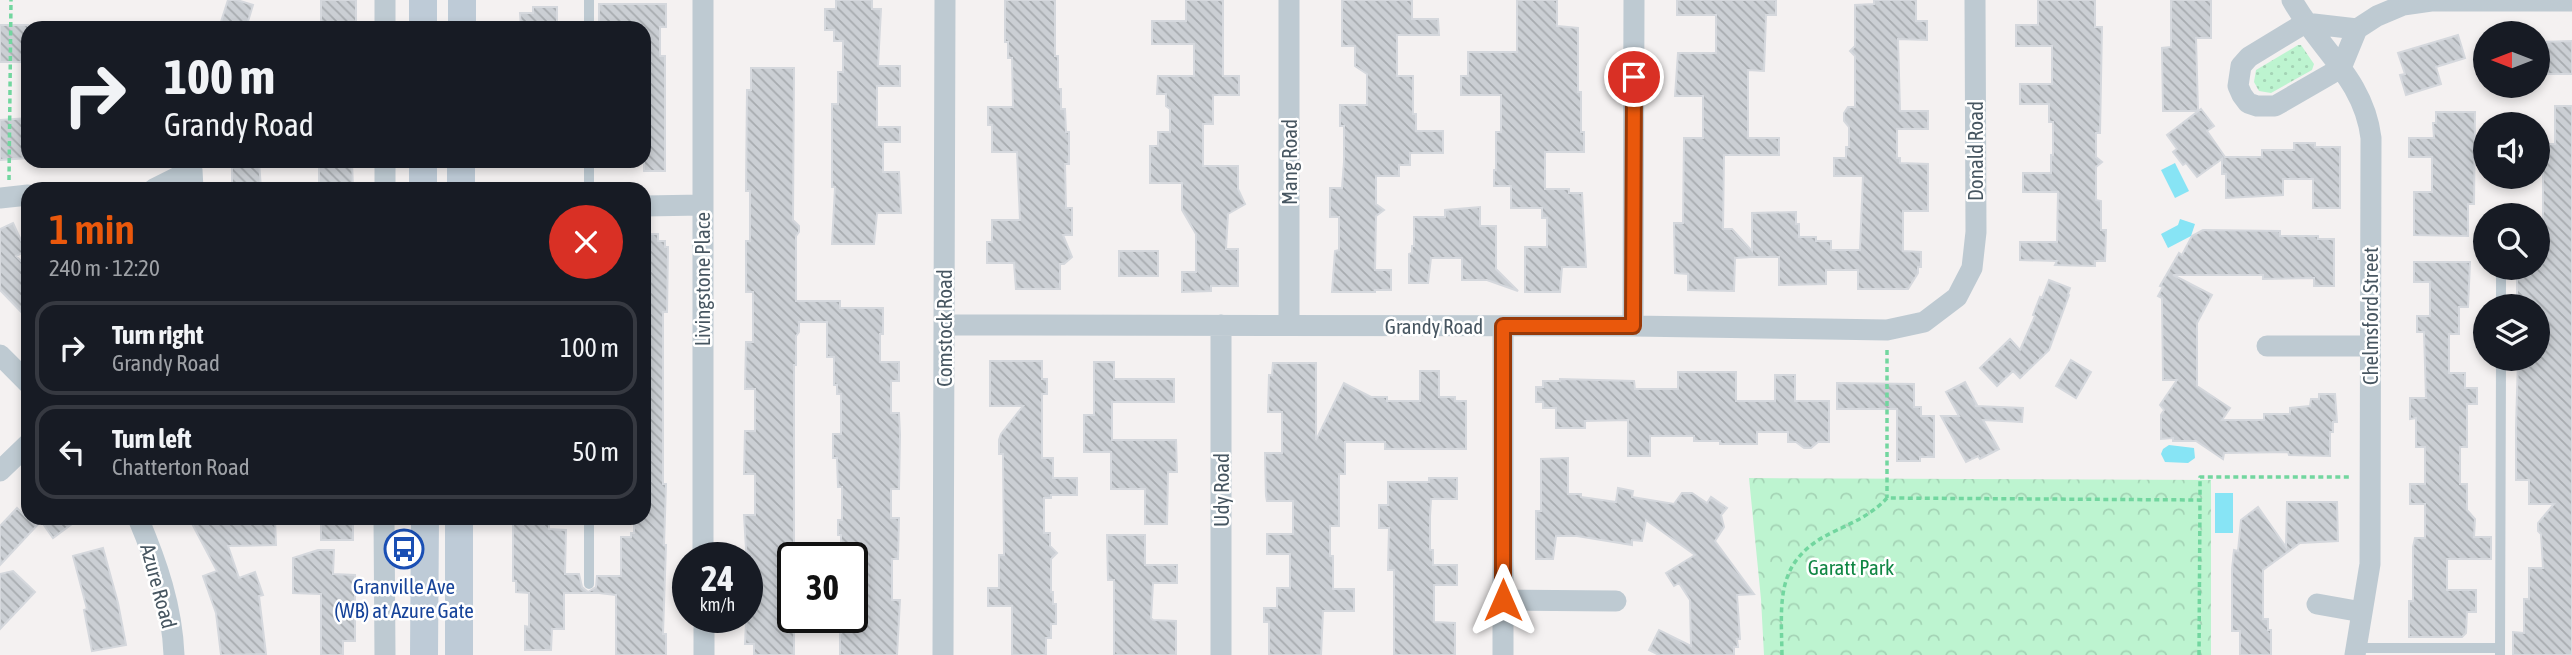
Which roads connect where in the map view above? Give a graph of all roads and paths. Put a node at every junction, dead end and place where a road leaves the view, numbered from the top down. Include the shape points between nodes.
1 (10, 0) edge
2 (386, 0) edge
3 (424, 0) edge
4 (462, 0) edge
5 (589, 0) edge
6 (703, 0) edge
7 (944, 0) edge
8 (1289, 0) edge
9 (1634, 0) edge
10 (1975, 0) edge
11 (2292, 0) edge
12 (2501, 0) edge
13 (2572, 1) edge
14 (385, 21) edge
15 (423, 21) edge
16 (462, 21) edge
17 (589, 21) edge
18 (2305, 23) junction
19 (2357, 29) junction
20 (2341, 68) junction
21 (168, 182) edge
22 (193, 182) edge
23 (5, 190) edge
24 (702, 205) junction
25 (651, 206) edge
26 (1957, 298) joint
27 (1221, 324) junction
28 (944, 325) junction
29 (1289, 325) junction
30 (1503, 326) junction
31 (1633, 326) junction
32 (1887, 330) junction
33 (2267, 346) dead end
34 (2370, 346) junction
35 (0, 355) edge
36 (2501, 371) edge
37 (21, 376) edge
38 (21, 451) edge
39 (0, 471) edge
40 (2370, 477) junction
41 (1887, 498) junction
42 (2200, 500) junction
43 (141, 525) edge
44 (384, 525) edge
45 (425, 525) edge
46 (459, 525) edge
47 (589, 525) edge
48 (703, 542) edge
49 (589, 584) dead end
50 (1503, 600) junction
51 (1616, 601) dead end
52 (2317, 604) dead end
53 (2362, 612) junction
54 (704, 633) edge
55 (2500, 651) edge
56 (2356, 652) edge
57 (174, 655) edge
58 (385, 655) edge
59 (425, 655) edge
60 (460, 655) edge
61 (704, 655) edge
62 (943, 655) edge
63 (1222, 655) edge
64 (1503, 655) edge
65 (1783, 655) edge
66 (2199, 655) edge

1 - 23 path
2 - 14 street
3 - 15 main road
4 - 16 main road
5 - 17 lane
6 - 24 street, Livingstone Place
7 - 28 street, Comstock Road
8 - 29 street, Mang Road
9 - 31 street
10 - 26 street, Donald Road via 1976,232 1972,268
11 - 18 street, Chelmsford Street
12 - 13 street
12 - 19 street via 2403,5
18 - 19 street
18 - 20 street, Chelmsford Street
18 - 20 street via 2241,66 2238,86 2248,103 2275,106
19 - 20 street
20 - 34 street, Chelmsford Street via 2365,107 2371,138
21 - 22 street via 192,170
24 - 25 street
24 - 48 street, Livingstone Place
26 - 32 street, Grandy Road via 1924,322
27 - 28 street, Grandy Road
27 - 29 street, Grandy Road
27 - 63 street, Udy Road
28 - 62 street, Comstock Road
29 - 30 street, Grandy Road
30 - 31 street, Grandy Road
30 - 50 street
31 - 32 street, Grandy Road
32 - 41 path
33 - 34 street
34 - 40 street, Chelmsford Street
35 - 37 street
36 - 55 lane
38 - 39 street
40 - 42 path via 2200,477
40 - 53 street, Chelmsford Street via 2370,564
41 - 42 path
41 - 65 path via 1862,519 1814,542 1791,567 1781,596
42 - 66 path
43 - 57 street, Azure Road via 160,575
44 - 58 street
45 - 59 main road
46 - 60 main road
47 - 49 lane
50 - 51 street
50 - 64 street
52 - 53 street
53 - 56 street, Chelmsford Street
54 - 61 street
55 - 56 lane

